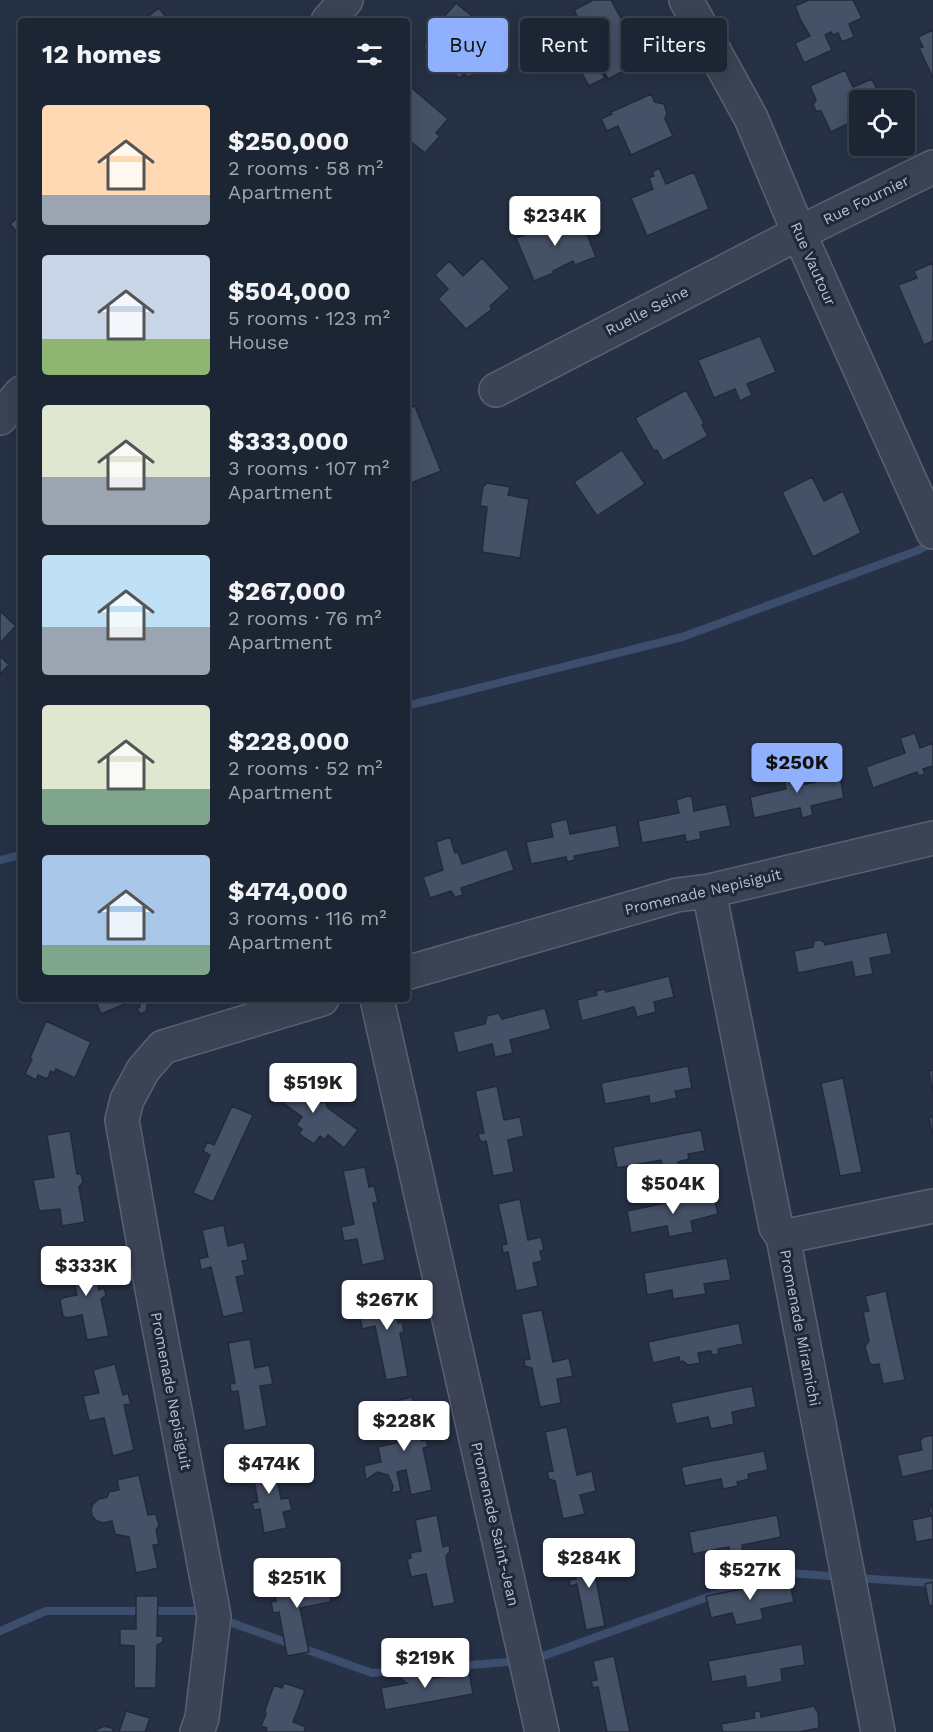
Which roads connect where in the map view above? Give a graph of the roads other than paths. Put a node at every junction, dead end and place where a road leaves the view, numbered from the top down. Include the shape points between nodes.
1 (346, 0) edge
2 (686, 0) edge
3 (331, 18) edge
4 (933, 167) edge
5 (799, 233) junction
6 (496, 390) dead end
7 (18, 397) edge
8 (0, 418) edge
9 (933, 532) edge
10 (933, 838) edge
11 (709, 891) junction
12 (410, 973) edge
13 (312, 1002) edge
14 (378, 1002) edge
15 (933, 1206) edge
16 (783, 1237) junction
17 (197, 1732) edge
18 (542, 1732) edge
19 (878, 1732) edge

1 - 3 street
2 - 5 street, Rue Vautour via 751,118
4 - 5 street, Rue Fournier
5 - 6 street, Ruelle Seine
5 - 9 street, Rue Vautour
7 - 8 street
10 - 11 street, Promenade Nepisiguit
11 - 12 street, Promenade Nepisiguit via 677,895
11 - 16 street, Promenade Miramichi via 776,1227
13 - 17 street, Promenade Nepisiguit via 163,1047 143,1070 127,1100 122,1120 214,1616
14 - 18 street, Promenade Saint-Jean
15 - 16 street
16 - 19 street, Promenade Miramichi

